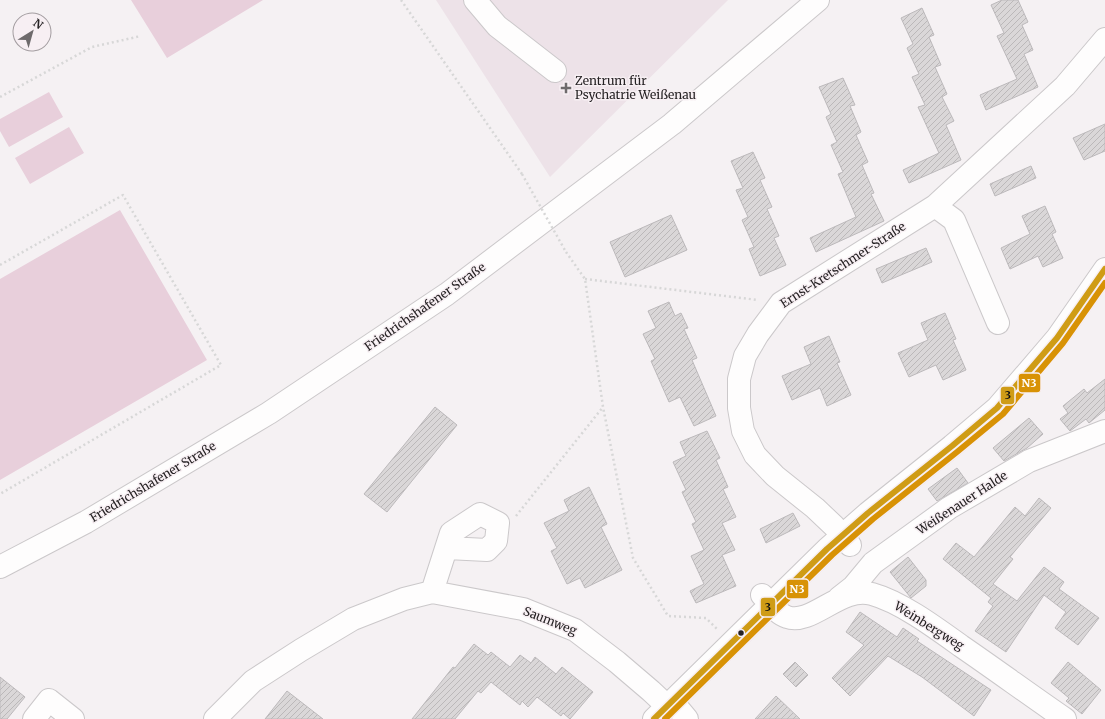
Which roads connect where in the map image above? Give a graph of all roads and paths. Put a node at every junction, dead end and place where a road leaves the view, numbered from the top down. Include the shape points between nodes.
1 (401, 0) edge
2 (475, 0) edge
3 (818, 0) edge
4 (141, 36) dead end
5 (1105, 38) edge
6 (555, 71) dead end
7 (0, 97) edge
8 (935, 206) junction
9 (0, 265) edge
10 (1105, 269) edge
11 (585, 279) junction
12 (781, 302) junction
13 (998, 323) dead end
14 (602, 407) junction
15 (1105, 431) edge
16 (0, 494) edge
17 (515, 517) dead end
18 (846, 540) junction
19 (446, 548) dead end
20 (0, 567) edge
21 (432, 592) junction
22 (766, 599) junction
23 (836, 600) junction
24 (722, 634) dead end
25 (664, 708) edge
26 (34, 719) edge
27 (73, 719) edge
28 (215, 719) edge
29 (687, 719) edge
30 (1065, 719) edge

1 - 11 path, bridge via 522,174 566,252
2 - 6 street via 497,26
3 - 20 street, Friedrichshafener Straße via 672,124 447,294 270,413 86,522
4 - 7 path via 92,47
5 - 8 street, Ernst-Kretschmer-Straße via 1065,86
8 - 12 street, Ernst-Kretschmer-Straße
8 - 13 street via 954,220
9 - 16 path via 123,195 221,366
10 - 18 street via 1057,338 997,408 868,513
11 - 12 path
11 - 14 path
12 - 18 street, Ernst-Kretschmer-Straße via 745,356 739,379 739,408 743,432 755,455 775,476 816,508
14 - 17 path
14 - 24 path via 633,558 668,616 706,618
15 - 23 street, Weißenauer Halde via 1029,461 949,508 873,563 853,587
18 - 22 street
19 - 21 street
21 - 25 street, Saumweg via 522,610 575,630 651,691
21 - 28 street, Saumweg via 404,599 353,619 253,681
22 - 23 street, Weinbergweg via 779,613 799,619
22 - 25 street
23 - 30 street, Weinbergweg via 857,593 871,593 893,603 924,620
25 - 29 street, Saumweg
26 - 27 street via 49,700

